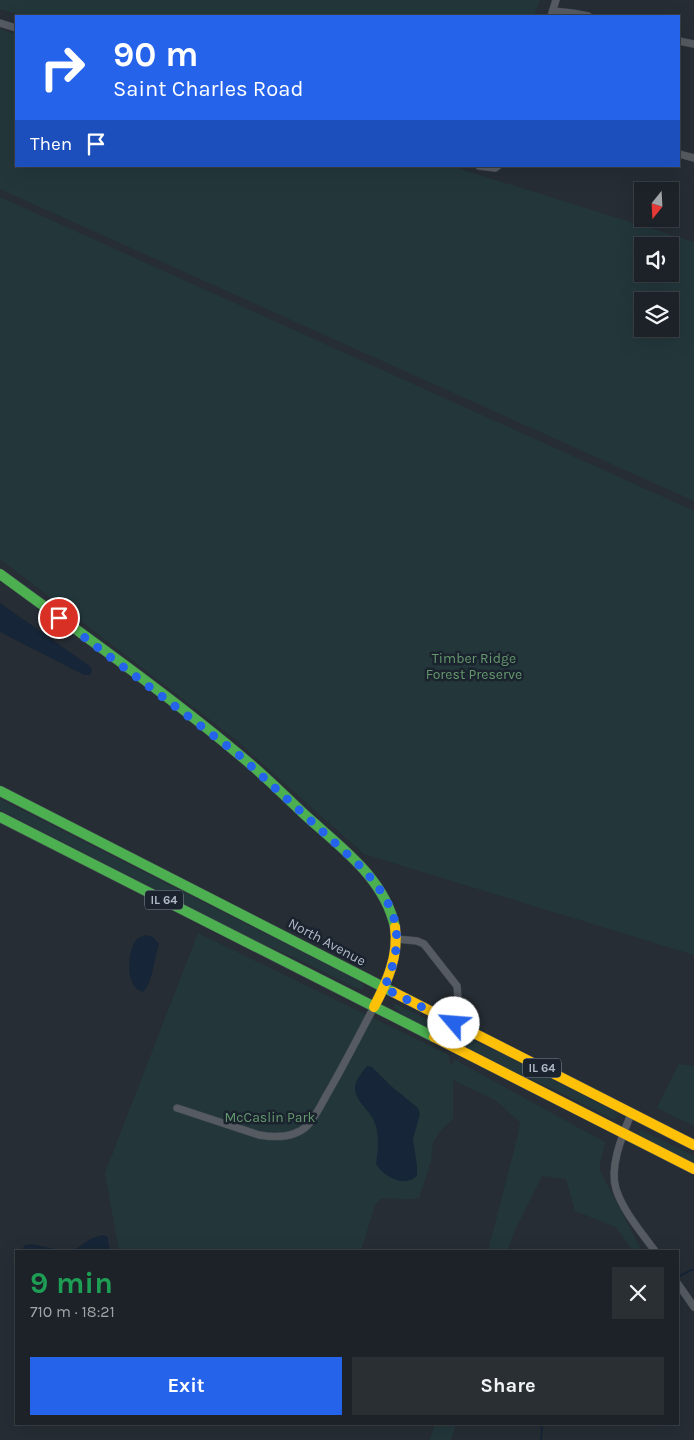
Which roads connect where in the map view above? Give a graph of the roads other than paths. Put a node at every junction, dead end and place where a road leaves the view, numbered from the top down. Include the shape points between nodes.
1 (556, 0) edge
2 (552, 14) edge
3 (583, 15) edge
4 (0, 24) edge
5 (15, 28) edge
6 (680, 41) edge
7 (694, 44) edge
8 (680, 154) edge
9 (694, 158) edge
10 (0, 574) edge
11 (0, 791) edge
12 (0, 817) edge
13 (397, 939) junction
14 (384, 988) junction
15 (458, 998) dead end
16 (374, 1006) junction
17 (178, 1108) dead end
18 (631, 1114) junction
19 (623, 1134) junction
20 (694, 1145) edge
21 (694, 1169) edge
22 (654, 1250) edge
23 (679, 1285) edge
24 (694, 1307) edge

1 - 2 street
2 - 3 street
4 - 5 street
6 - 7 street
8 - 9 street
10 - 13 main road via 239,755 335,842 381,890
11 - 14 main road, North Avenue / IL 64
12 - 16 main road, IL 64
13 - 14 main road via 393,964
13 - 15 street via 424,944 457,986
14 - 16 main road
14 - 18 main road, North Avenue / IL 64
16 - 17 street via 320,1108 307,1126 290,1135 273,1138 259,1135
16 - 19 main road, IL 64
18 - 19 street
18 - 20 main road, North Avenue / IL 64
19 - 21 main road, IL 64
19 - 22 street via 615,1166 616,1188 621,1201
23 - 24 street

